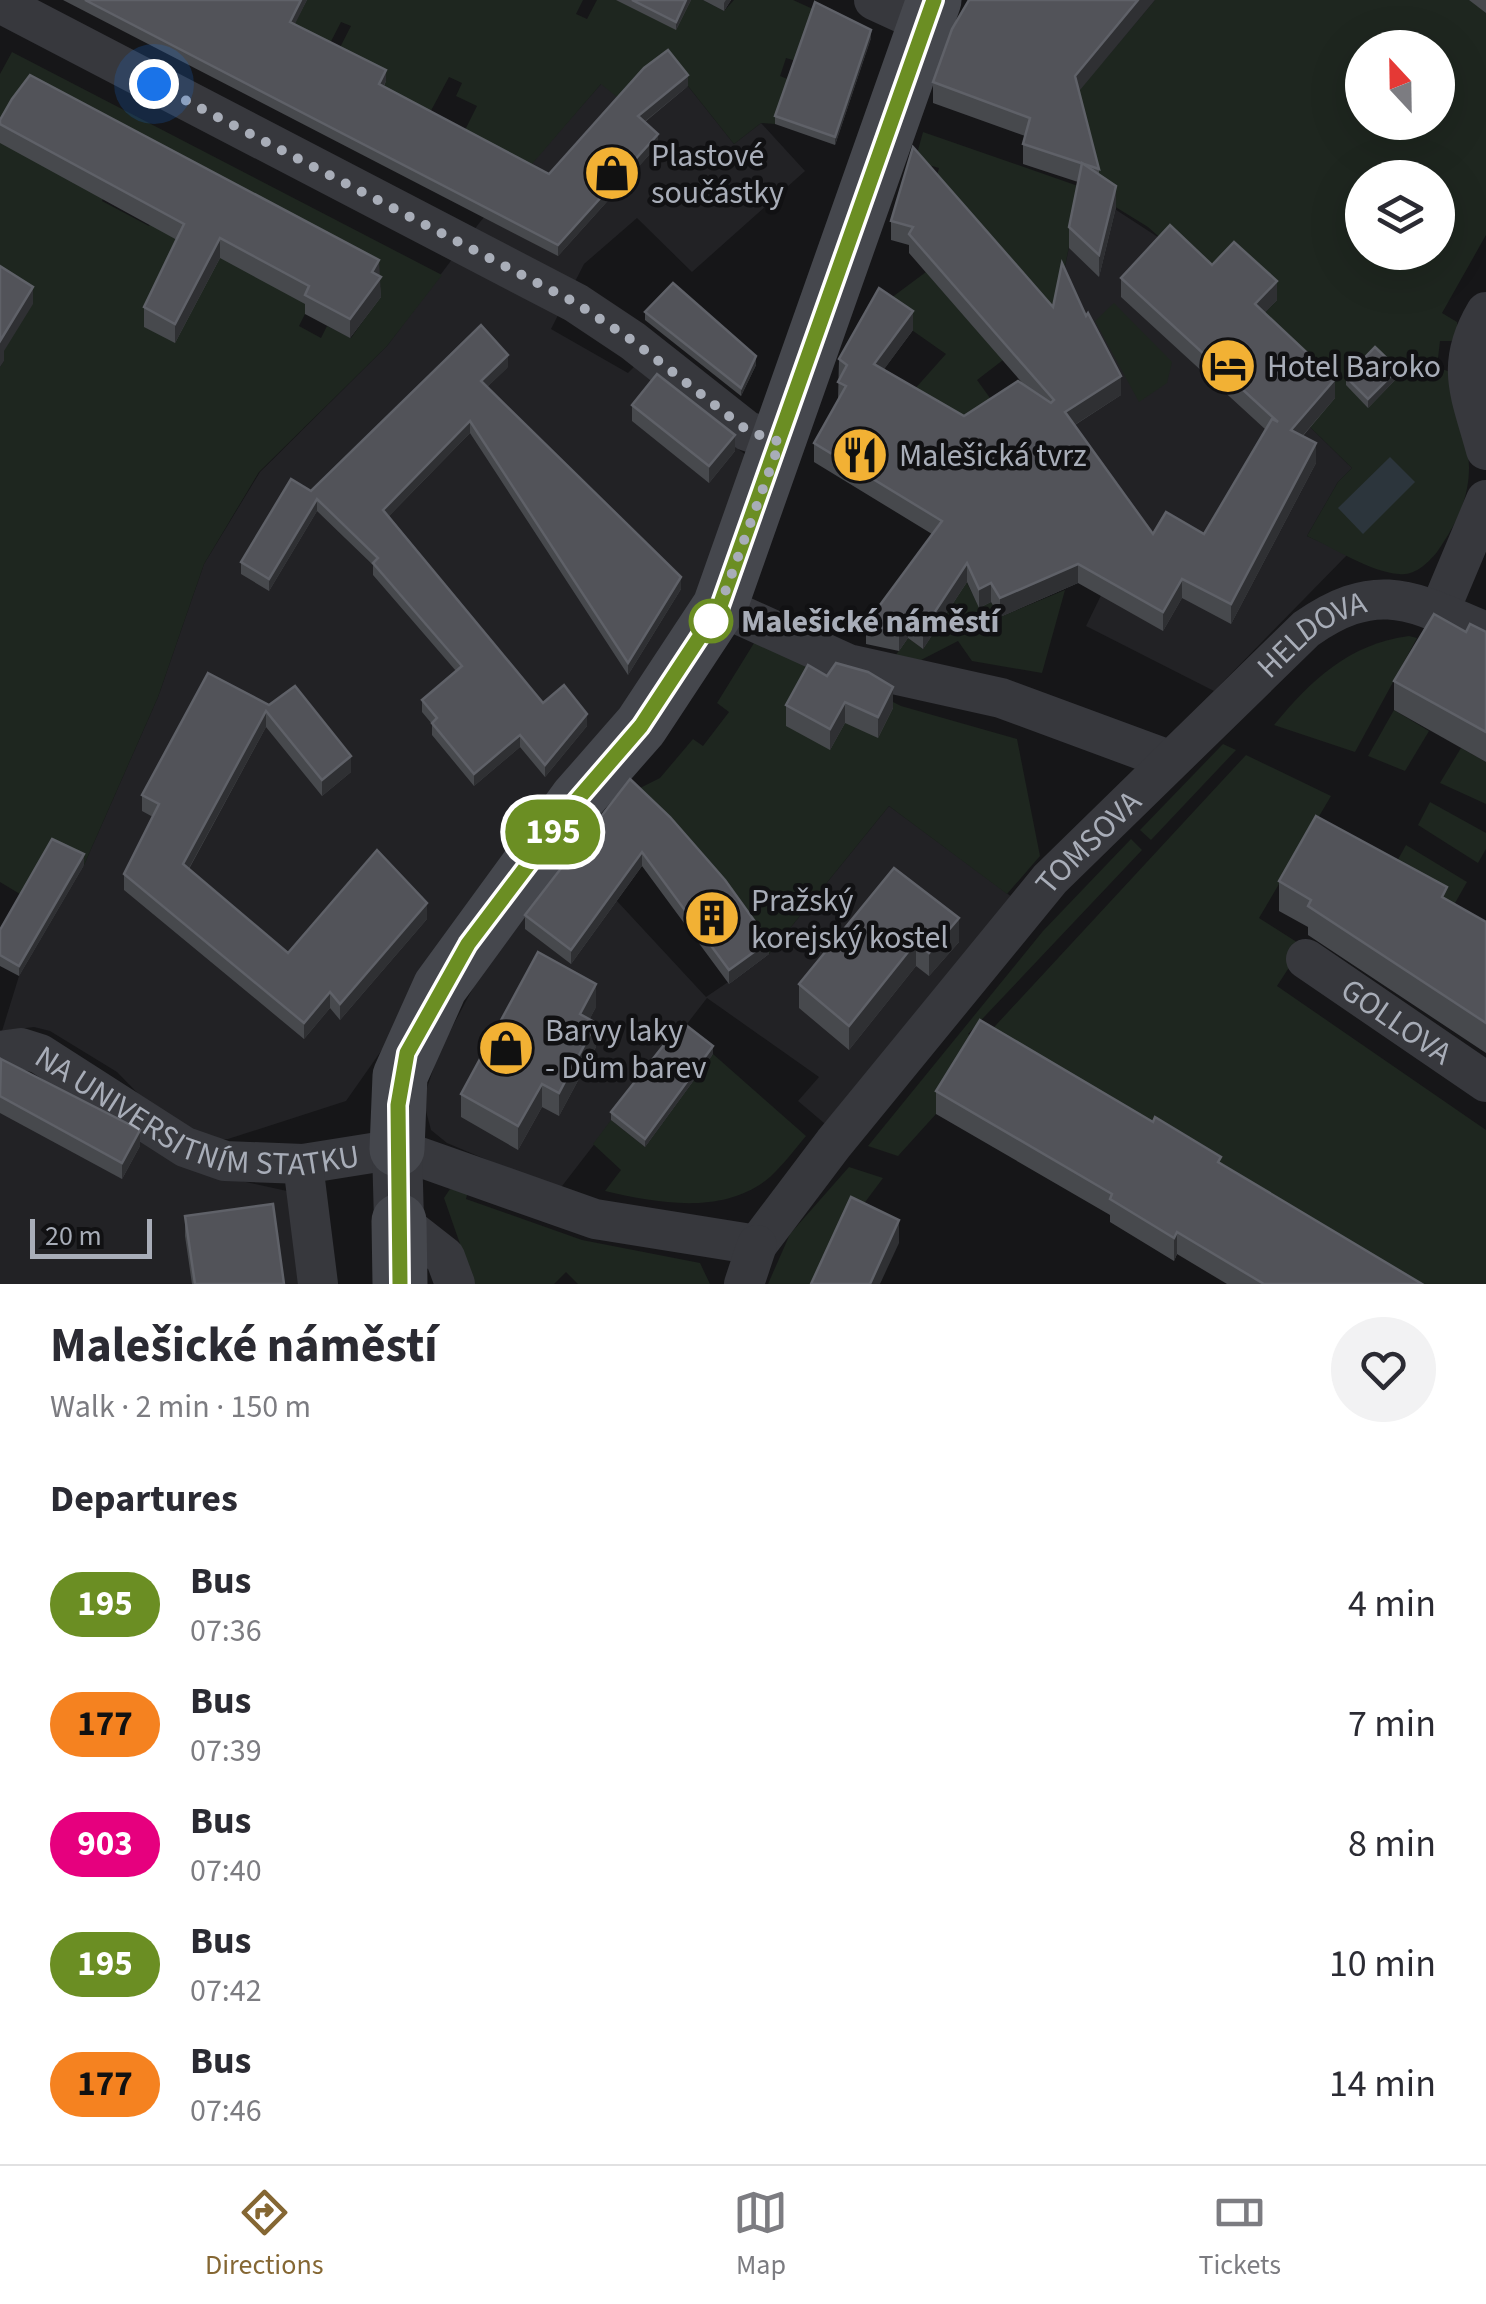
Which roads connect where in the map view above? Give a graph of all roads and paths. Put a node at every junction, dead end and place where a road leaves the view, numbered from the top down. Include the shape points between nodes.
1 (874, 0) edge
2 (6, 8) edge
3 (929, 12) edge
4 (1486, 312) edge
5 (780, 442) junction
6 (1486, 450) edge
7 (1486, 500) edge
8 (720, 606) junction
9 (1440, 612) junction
10 (1486, 632) edge
11 (1169, 760) junction
12 (1306, 959) dead end
13 (0, 1051) edge
14 (1486, 1082) edge
15 (397, 1150) junction
16 (302, 1164) junction
17 (399, 1220) junction
18 (758, 1245) junction
19 (318, 1284) edge
20 (400, 1284) edge
21 (455, 1284) edge
22 (744, 1284) edge

1 - 3 street
2 - 5 street via 576,303 748,431
3 - 5 main road
4 - 6 street via 1464,364
5 - 8 main road
7 - 9 street
8 - 11 street, TOMSOVA via 848,664 1001,698
8 - 15 main road via 641,726 577,800 440,987 400,1076
9 - 10 street, HELDOVA
9 - 11 street, HELDOVA via 1376,597 1326,616
11 - 18 street, TOMSOVA via 1050,878
12 - 14 street, GOLLOVA
13 - 16 street, NA UNIVERSITNÍM STATKU via 40,1054 203,1154
15 - 16 street, NA UNIVERSITNÍM STATKU
15 - 17 street
15 - 18 street via 596,1219
16 - 19 street
17 - 20 main road
17 - 21 street via 445,1257
18 - 22 street

